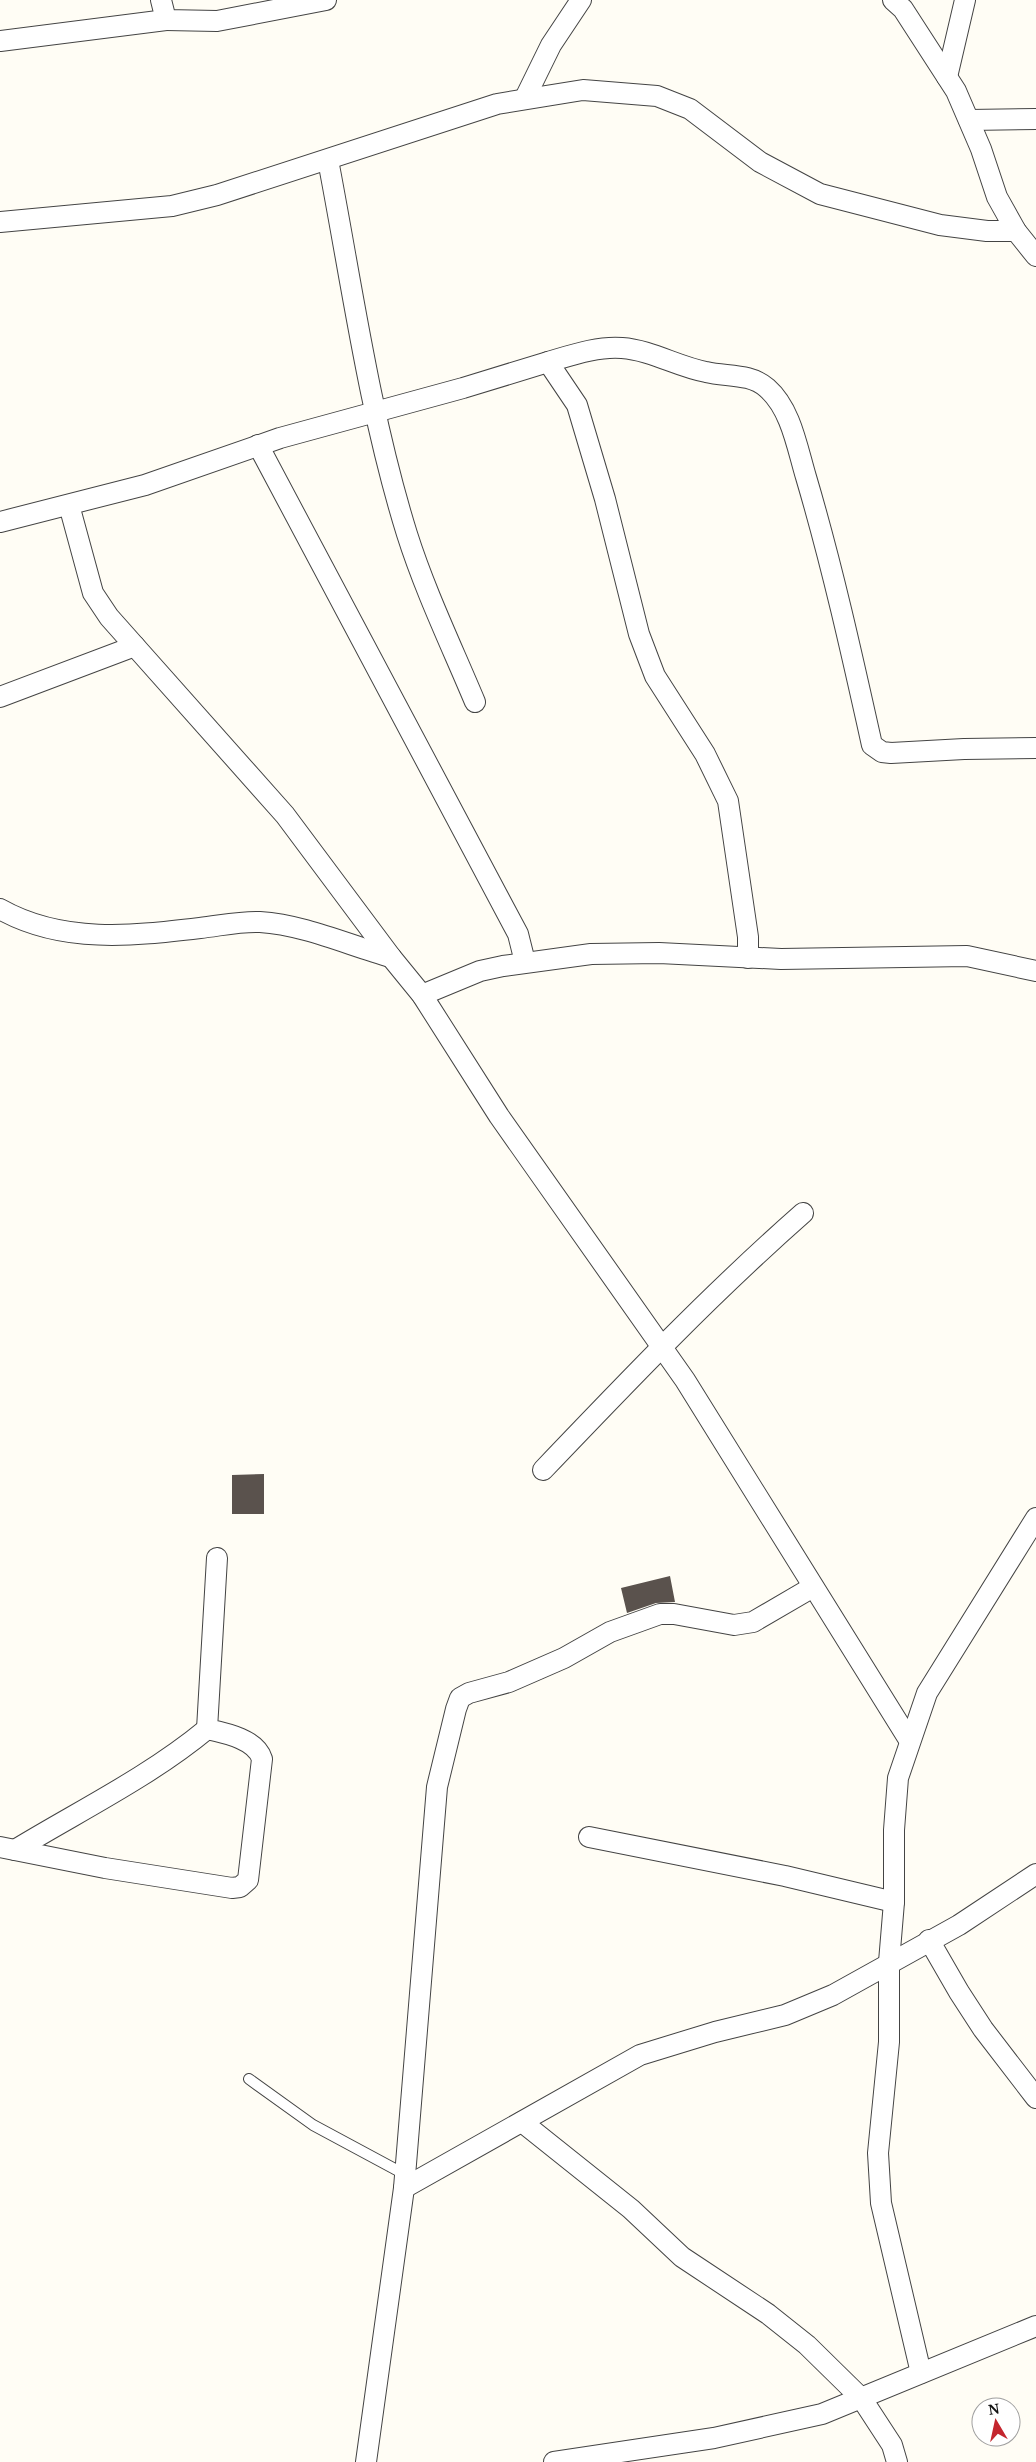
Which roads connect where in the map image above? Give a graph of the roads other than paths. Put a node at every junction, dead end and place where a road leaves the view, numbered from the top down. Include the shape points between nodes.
1 (161, 0) edge
2 (326, 0) edge
3 (580, 0) edge
4 (893, 0) edge
5 (965, 0) edge
6 (166, 20) junction
7 (0, 40) edge
8 (947, 77) junction
9 (525, 98) junction
10 (1036, 119) edge
11 (969, 120) junction
12 (328, 160) junction
13 (0, 222) edge
14 (1016, 231) junction
15 (1036, 256) edge
16 (548, 362) junction
17 (374, 411) junction
18 (258, 445) junction
19 (69, 505) junction
20 (0, 522) edge
21 (135, 646) junction
22 (0, 697) edge
23 (476, 702) dead end
24 (1036, 748) edge
25 (0, 909) edge
26 (391, 957) junction
27 (748, 958) junction
28 (525, 962) junction
29 (1036, 971) edge
30 (422, 995) junction
31 (804, 1212) dead end
32 (661, 1346) junction
33 (542, 1470) dead end
34 (1036, 1518) edge
35 (217, 1558) dead end
36 (813, 1587) junction
37 (207, 1729) junction
38 (909, 1740) junction
39 (589, 1837) dead end
40 (8, 1848) edge
41 (1036, 1874) edge
42 (894, 1902) junction
43 (929, 1940) junction
44 (889, 1962) junction
45 (249, 2079) dead end
46 (1036, 2098) edge
47 (522, 2122) junction
48 (405, 2182) junction
49 (1036, 2326) edge
50 (921, 2373) junction
51 (862, 2399) junction
52 (370, 2462) edge
53 (554, 2462) edge
54 (897, 2462) edge

1 - 6 street
2 - 6 street via 217,21
3 - 9 street via 551,46
4 - 8 street via 903,9
5 - 8 street
6 - 7 street
8 - 11 street
9 - 12 street via 497,104
9 - 14 street via 583,90 657,96 690,109 760,162 820,194 940,225
10 - 11 street
11 - 14 street via 997,197
12 - 13 street via 172,206
12 - 17 street
14 - 15 street
16 - 17 street
16 - 24 street via 586,352 622,348 686,368 754,378 768,388 789,420 822,532 872,745 882,752 891,753
16 - 27 street via 578,405 639,634 655,676 705,754 728,801 748,937
17 - 18 street
17 - 23 street via 407,535
18 - 19 street via 145,485
18 - 28 street via 514,926
19 - 20 street
19 - 21 street via 92,593 121,633
21 - 22 street
21 - 26 street via 285,815
25 - 26 street via 60,932 101,936 154,934 258,922 290,925
26 - 30 street
27 - 28 street via 660,953 590,954
27 - 29 street via 967,956
28 - 30 street via 480,971
30 - 32 street via 498,1116
31 - 32 street
32 - 33 street
32 - 36 street
34 - 38 street via 927,1693
35 - 37 street
36 - 38 street
36 - 48 street via 752,1622 734,1625 660,1614 610,1632 509,1682 460,1698 437,1787
37 - 40 street via 155,1766
37 - 40 street via 244,1741 260,1751 262,1759 250,1874 240,1887 105,1868
38 - 42 street via 898,1778
39 - 42 street via 785,1876
41 - 43 street via 959,1925
42 - 44 street
43 - 44 street
43 - 46 street via 983,2029
44 - 47 street via 833,1995 785,2015 640,2055
44 - 50 street via 889,2042 878,2179
45 - 48 lane via 312,2125
47 - 48 street
47 - 51 street via 631,2209 682,2257 807,2344
48 - 52 street
49 - 50 street
50 - 51 street
51 - 53 street via 822,2414 714,2438
51 - 54 street via 892,2445

